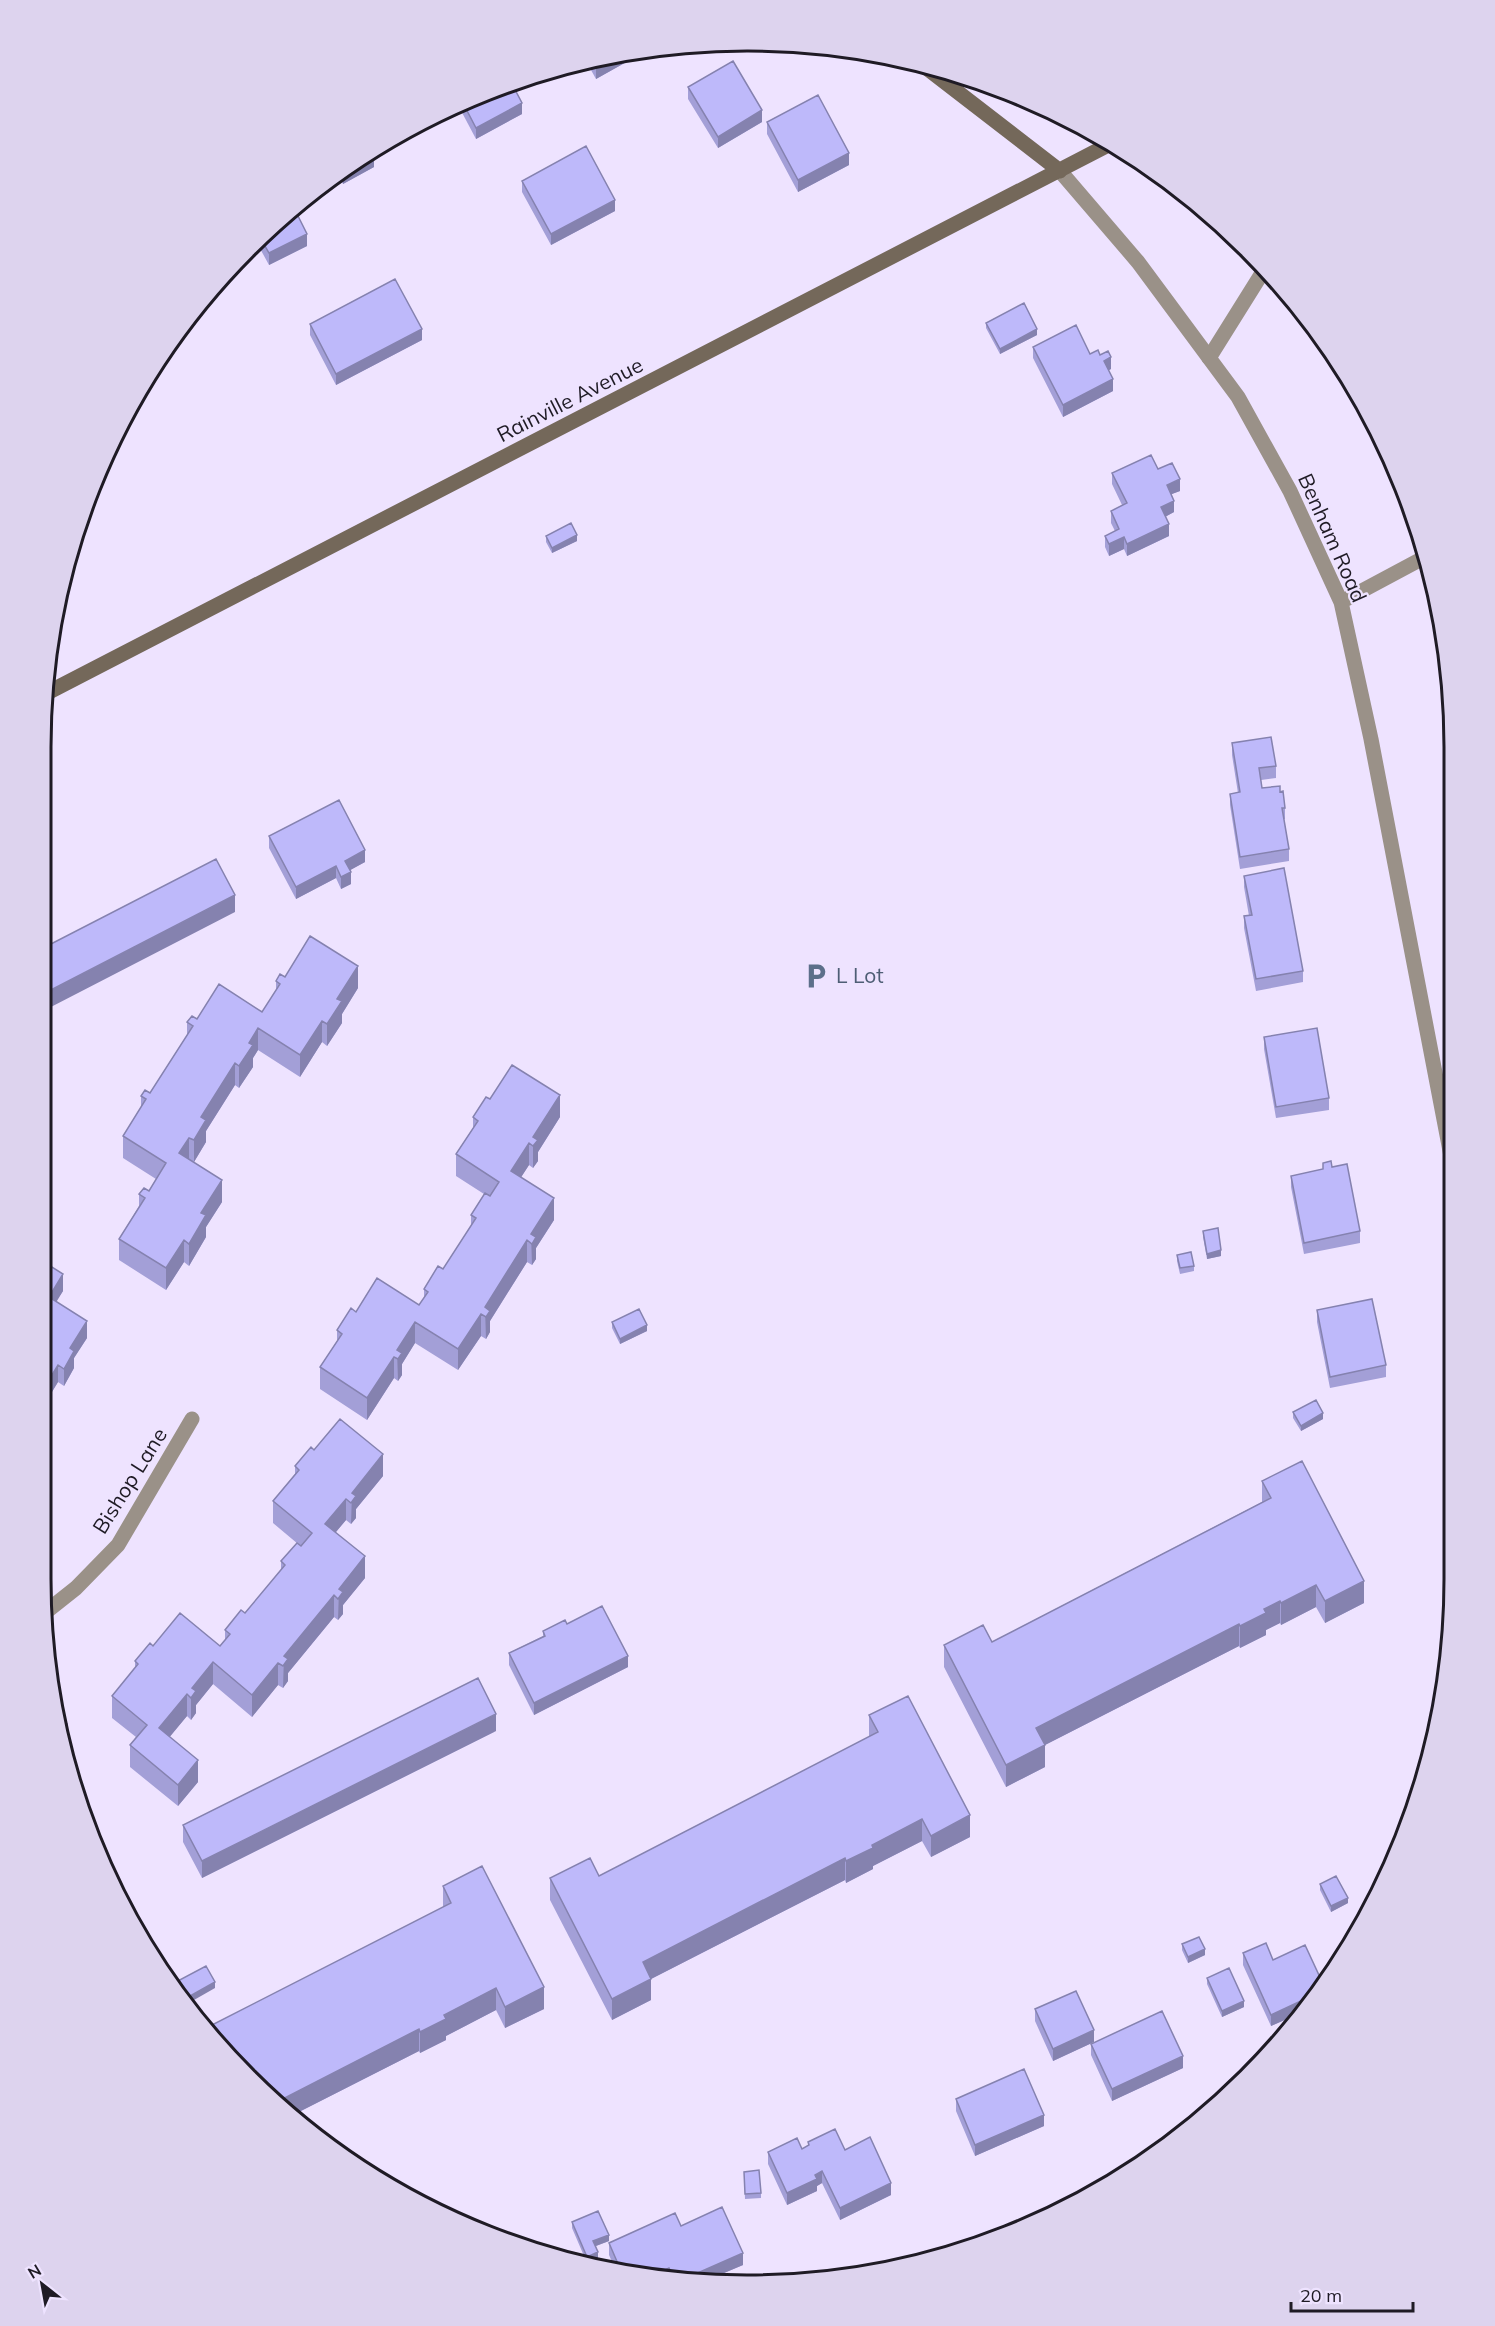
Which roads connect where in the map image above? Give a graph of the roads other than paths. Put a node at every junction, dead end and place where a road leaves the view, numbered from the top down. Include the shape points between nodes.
1 (952, 82) edge
2 (1103, 148) edge
3 (1060, 171) junction
4 (1260, 276) edge
5 (1209, 358) junction
6 (1418, 561) edge
7 (1341, 602) junction
8 (53, 690) edge
9 (1444, 1120) edge
10 (192, 1419) dead end
11 (52, 1607) edge

1 - 3 main road, Benham Road
2 - 3 main road, Rainville Avenue
3 - 5 street, Benham Road via 1138,262
3 - 8 main road, Rainville Avenue
4 - 5 street
5 - 7 street, Benham Road via 1238,397 1290,491
6 - 7 street
7 - 9 street, Benham Road
10 - 11 street, Bishop Lane via 118,1545

